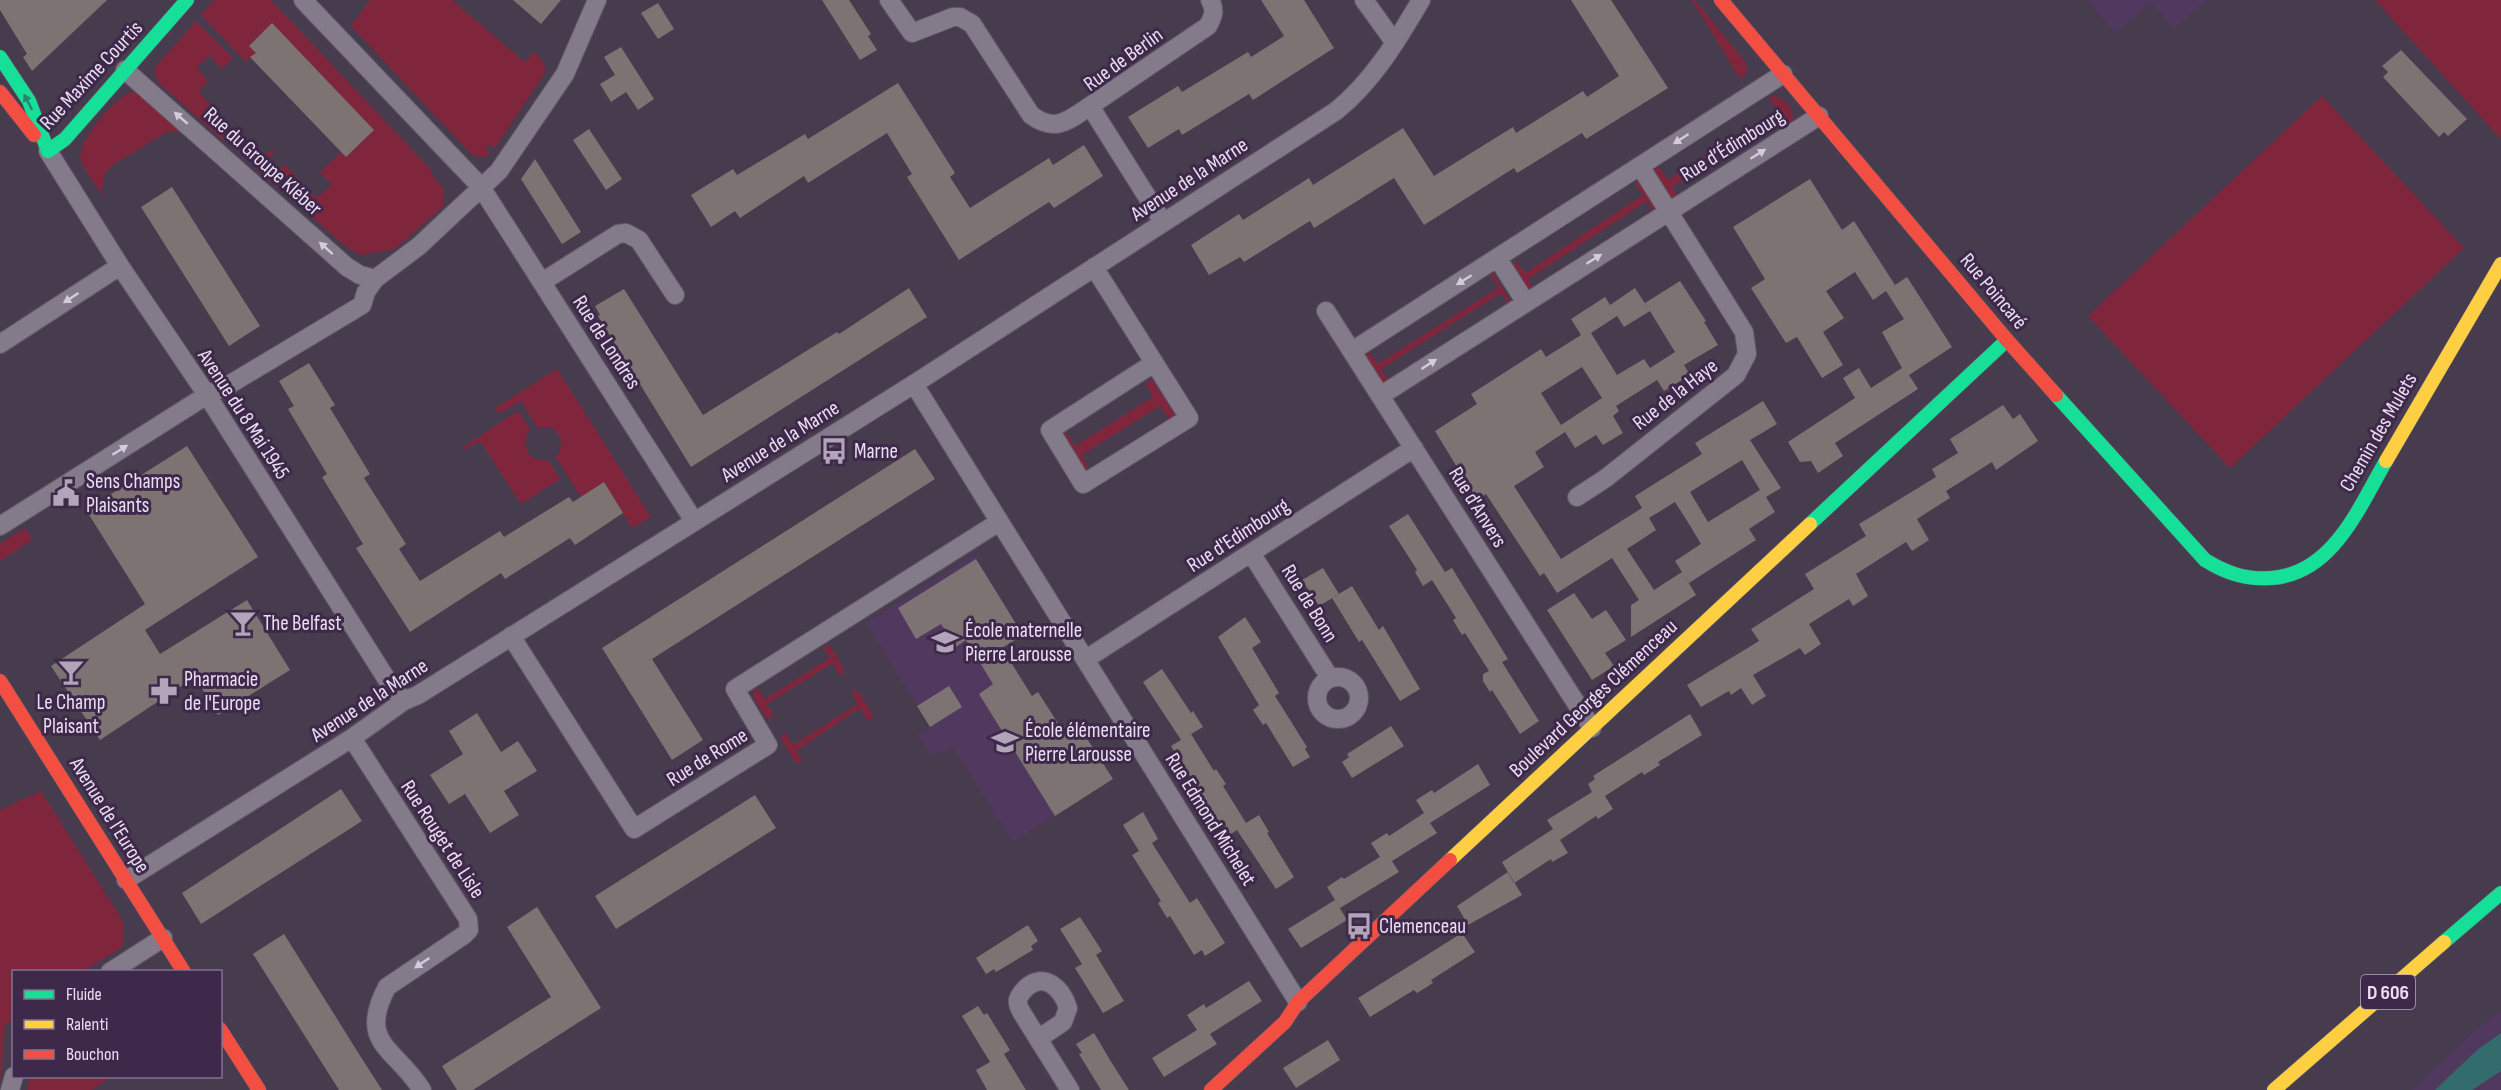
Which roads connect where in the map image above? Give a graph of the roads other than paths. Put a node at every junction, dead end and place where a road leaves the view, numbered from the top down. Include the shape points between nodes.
1 (187, 0) edge
2 (303, 0) edge
3 (597, 0) edge
4 (889, 0) edge
5 (1210, 0) edge
6 (1364, 0) edge
7 (1421, 0) edge
8 (1720, 0) edge
9 (1395, 43) junction
10 (0, 57) edge
11 (125, 70) junction
12 (1783, 74) junction
13 (0, 92) edge
14 (1090, 106) junction
15 (1819, 116) junction
16 (48, 151) junction
17 (1640, 166) junction
18 (481, 187) junction
19 (1670, 211) junction
20 (1163, 222) junction
21 (1498, 259) junction
22 (2501, 264) edge
23 (120, 266) junction
24 (1094, 267) junction
25 (375, 279) junction
26 (542, 282) junction
27 (675, 295) dead end
28 (1526, 303) junction
29 (1326, 311) dead end
30 (2007, 340) junction
31 (0, 344) edge
32 (1352, 351) junction
33 (1154, 363) junction
34 (915, 384) junction
35 (207, 395) junction
36 (1380, 396) junction
37 (1414, 448) junction
38 (1577, 497) dead end
39 (694, 521) junction
40 (999, 522) junction
41 (0, 526) edge
42 (1251, 553) junction
43 (2257, 580) joint
44 (511, 636) junction
45 (1086, 660) junction
46 (1330, 678) dead end
47 (0, 681) edge
48 (404, 700) junction
49 (1592, 728) junction
50 (352, 738) junction
51 (126, 879) junction
52 (2501, 893) edge
53 (162, 938) junction
54 (113, 970) edge
55 (183, 970) edge
56 (1298, 1002) junction
57 (222, 1032) edge
58 (1038, 1039) dead end
59 (259, 1090) edge
60 (422, 1090) edge
61 (1070, 1090) edge
62 (1211, 1090) edge
63 (2274, 1090) edge

1 - 11 street, Rue Maxime Courtis
2 - 18 street, Rue de Londres
3 - 18 street via 565,74 499,171
4 - 14 street via 912,33 953,17 972,24 1032,115 1043,124 1055,125
5 - 14 street, Rue de Berlin via 1214,5 1208,26
6 - 9 street
7 - 9 street, Avenue de la Marne
8 - 12 street, Rue Poincaré
9 - 20 street, Avenue de la Marne via 1359,91 1336,111
16 -> 10 street via 29,101
11 - 16 street, Rue Maxime Courtis via 65,139
25 -> 11 street, Rue du Groupe Kléber via 347,267
12 - 15 street, Rue Poincaré
12 -> 17 street, Rue d’Édimbourg
13 - 16 street
14 - 20 street, Rue de Berlin
19 -> 15 street, Rue d’Édimbourg
15 - 30 street, Rue Poincaré
16 - 23 street, Avenue du 8 Mai 1945
17 - 19 street, Rue d’Édimbourg
17 - 21 street, Rue d’Édimbourg
18 - 25 street via 419,246
18 - 26 street, Rue de Londres
28 -> 19 street, Rue d’Édimbourg
19 - 38 street, Rue de la Haye via 1744,332 1747,354 1737,375
20 - 24 street, Avenue de la Marne
21 - 28 street
21 -> 32 street, Rue d’Édimbourg
22 - 43 street, Chemin des Mulets via 2334,545 2315,562 2294,572
23 -> 31 street
23 - 35 street, Avenue du 8 Mai 1945
24 - 33 street
24 - 34 street, Avenue de la Marne
25 - 35 street via 362,305
26 - 27 street via 618,234 626,233 639,240
26 - 39 street, Rue de Londres
36 -> 28 street, Rue d’Édimbourg
29 - 32 street, Rue d'Anvers
30 - 43 street, Rue Poincaré via 2205,561 2234,577
30 - 49 street, Boulevard Georges Clémenceau
32 - 36 street, Rue d'Anvers
33 - 33 street via 1188,418 1083,484 1050,430
34 - 39 street, Avenue de la Marne
34 - 40 street, Rue Edmond Michelet
41 -> 35 street
35 - 48 street, Avenue du 8 Mai 1945 via 391,686
36 - 37 street, Rue d'Anvers
37 - 42 street, Rue d'Edimbourg
37 - 49 street, Rue d'Anvers
39 - 44 street, Avenue de la Marne
40 - 44 street, Rue de Rome via 735,688 768,745 634,829
40 - 45 street, Rue Edmond Michelet
42 - 45 street, Rue d'Edimbourg
42 - 46 street, Rue de Bonn
44 - 48 street, Avenue de la Marne
45 - 56 street, Rue Edmond Michelet
47 - 51 street, Avenue de l'Europe
48 - 50 street, Avenue de la Marne
49 - 56 street, Boulevard Georges Clémenceau
50 - 51 street, Avenue de la Marne
50 -> 60 street, Rue Rouget de Lisle via 468,920 469,930 387,987 380,1000 375,1023 377,1035
51 - 53 street, Avenue de l'Europe
52 - 63 street, D 606
53 - 54 street
53 - 55 street, Avenue de l'Europe
56 - 62 street, Boulevard Georges Clémenceau via 1285,1022
57 - 59 street
58 - 61 street

